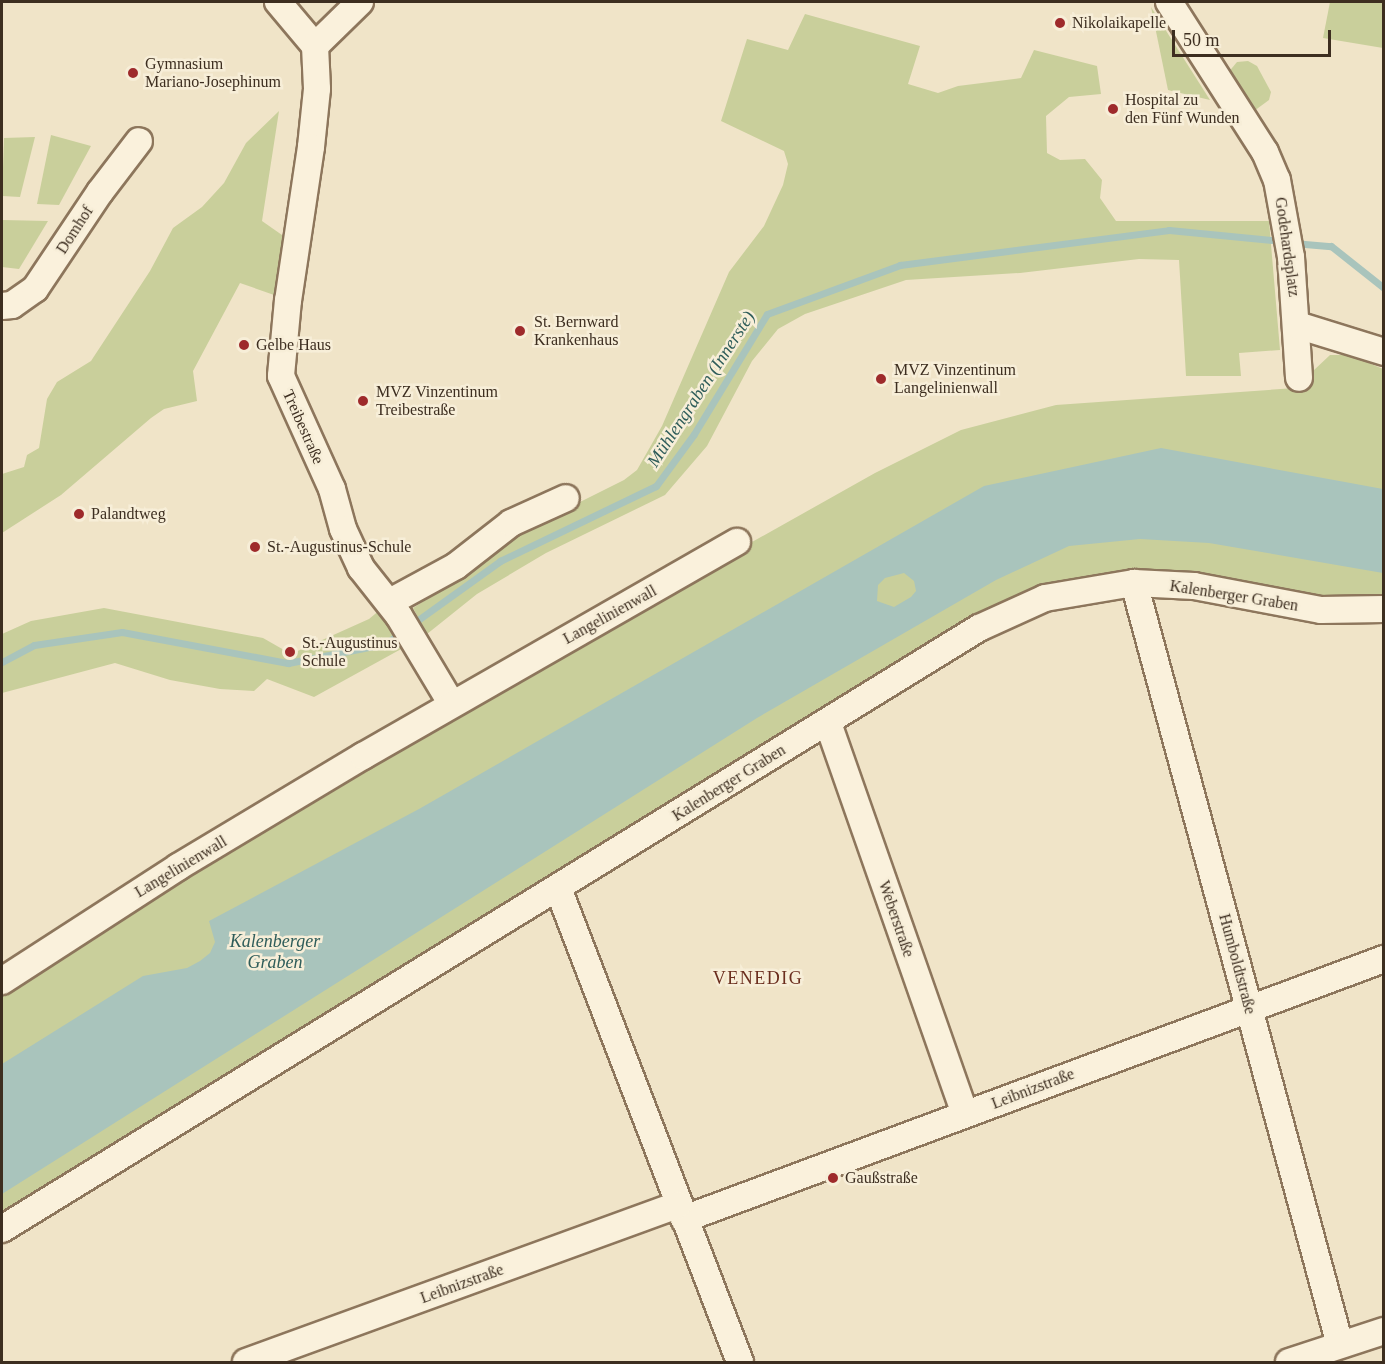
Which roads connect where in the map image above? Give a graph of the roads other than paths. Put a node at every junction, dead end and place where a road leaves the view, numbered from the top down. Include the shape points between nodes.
1 (278, 2) edge
2 (360, 2) edge
3 (1169, 2) edge
4 (315, 46) junction
5 (139, 141) dead end
6 (2, 306) edge
7 (1297, 325) junction
8 (1383, 352) edge
9 (1299, 378) dead end
10 (566, 498) dead end
11 (736, 542) dead end
12 (1134, 583) junction
13 (395, 609) junction
14 (1383, 609) edge
15 (451, 703) junction
16 (828, 723) junction
17 (558, 888) junction
18 (1383, 959) edge
19 (2, 981) edge
20 (1249, 1008) junction
21 (965, 1114) junction
22 (681, 1212) junction
23 (2, 1229) edge
24 (1383, 1331) edge
25 (1340, 1346) junction
26 (246, 1362) edge
27 (740, 1362) edge
28 (1289, 1362) edge

1 - 4 street
2 - 4 street
3 - 7 street, Godehardsplatz via 1264,152 1277,180 1291,257
4 - 13 street, Treibestraße via 312,135 281,376 332,489 343,529 361,568
5 - 6 street, Domhof via 35,289 12,305
7 - 8 street
7 - 9 street
10 - 13 street via 511,523
11 - 15 street, Langelinienwall
12 - 14 street, Kalenberger Graben via 1194,586 1321,610
12 - 16 street, Kalenberger Graben via 1044,598 979,628
12 - 20 street, Humboldtstraße
13 - 15 street, Treibestraße
15 - 19 street, Langelinienwall via 136,893
16 - 17 street, Kalenberger Graben
16 - 21 street, Weberstraße
17 - 22 street
17 - 23 street, Kalenberger Graben
18 - 20 street, Leibnizstraße
20 - 21 street, Leibnizstraße
20 - 25 street, Humboldtstraße
21 - 22 street, Leibnizstraße
22 - 26 street, Leibnizstraße
22 - 27 street
24 - 25 street
25 - 28 street

